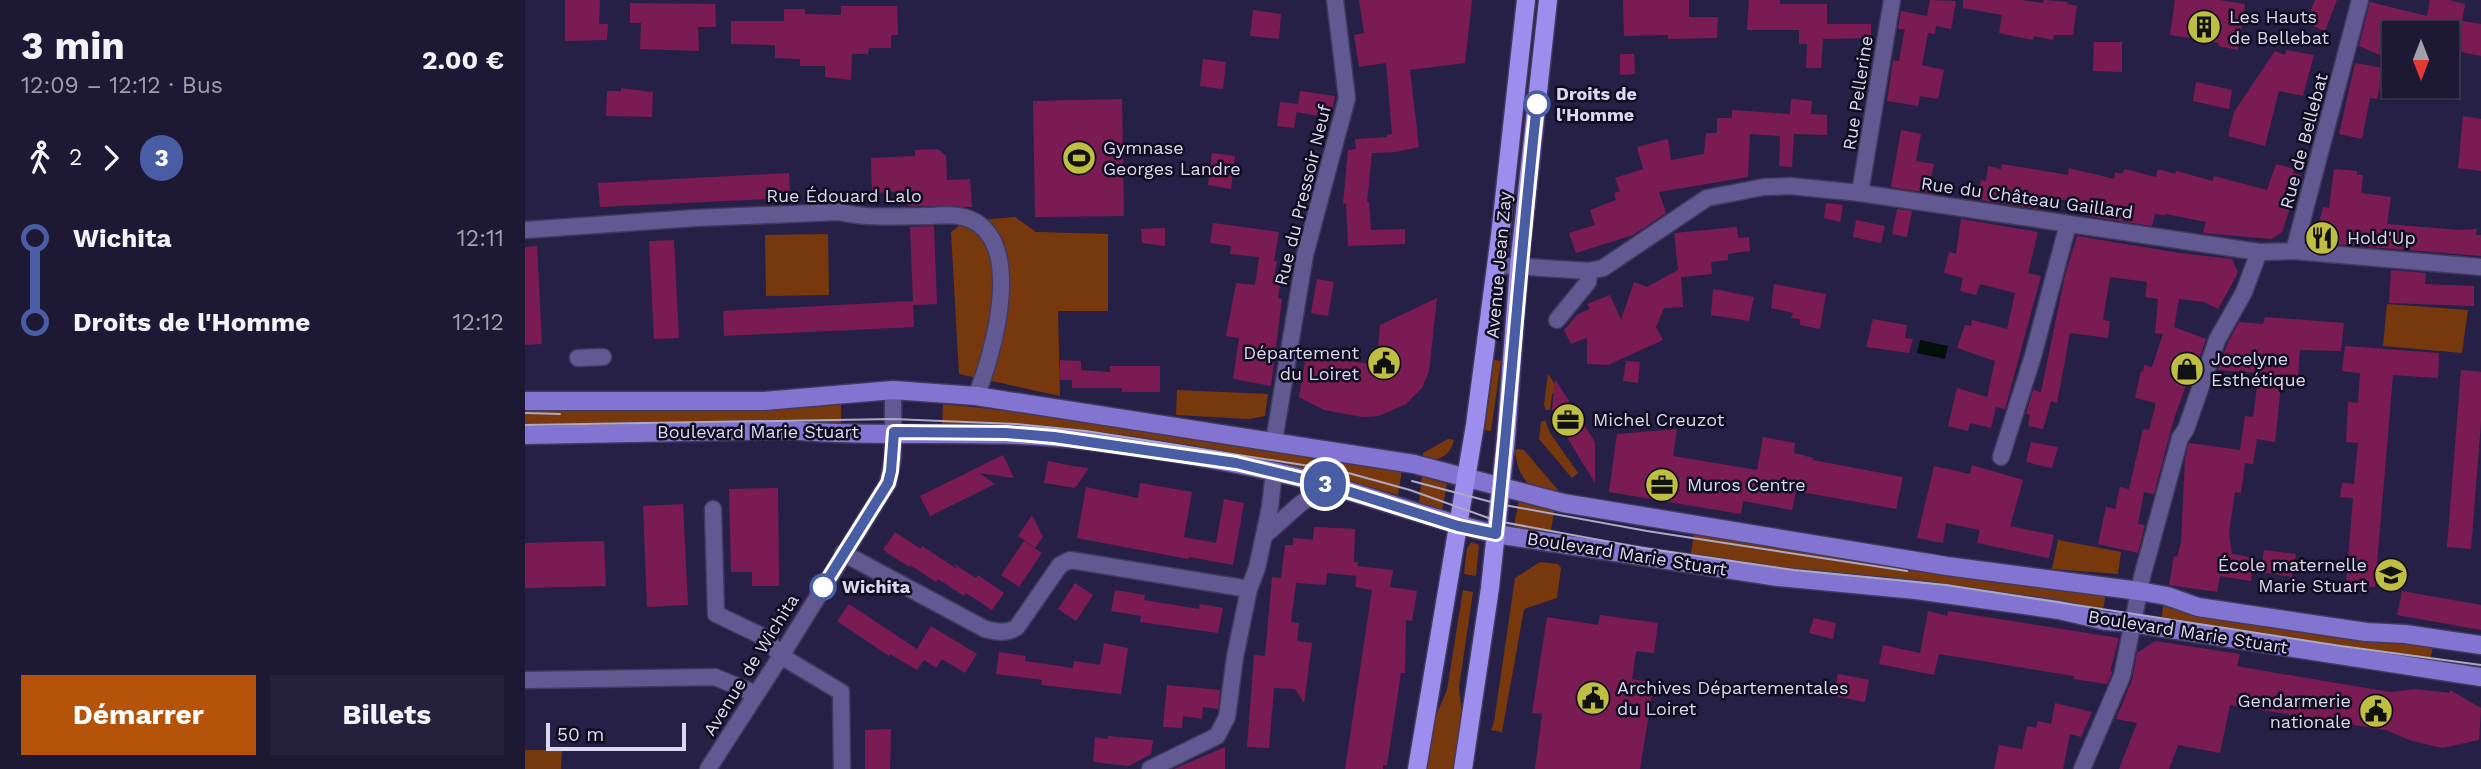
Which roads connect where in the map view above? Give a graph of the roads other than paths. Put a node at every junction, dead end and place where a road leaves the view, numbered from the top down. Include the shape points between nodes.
1 (1335, 0) edge
2 (1526, 0) edge
3 (1548, 0) edge
4 (1892, 0) edge
5 (2360, 0) edge
6 (1860, 193) junction
7 (2068, 224) junction
8 (525, 230) edge
9 (2294, 251) junction
10 (2259, 252) junction
11 (1496, 265) junction
12 (1519, 266) junction
13 (2481, 267) edge
14 (1589, 271) junction
15 (1557, 320) dead end
16 (603, 357) dead end
17 (578, 358) dead end
18 (893, 390) junction
19 (976, 396) junction
20 (525, 401) edge
21 (894, 432) junction
22 (525, 435) edge
23 (1274, 441) junction
24 (2001, 457) dead end
25 (1274, 472) junction
26 (1467, 477) junction
27 (1328, 485) junction
28 (1501, 486) junction
29 (713, 509) dead end
30 (1458, 526) junction
31 (1496, 534) junction
32 (1264, 536) junction
33 (843, 553) junction
34 (1249, 589) junction
35 (2139, 592) junction
36 (2132, 623) junction
37 (2481, 645) edge
38 (781, 656) junction
39 (2481, 677) edge
40 (525, 680) edge
41 (756, 694) junction
42 (708, 769) edge
43 (842, 769) edge
44 (1150, 769) edge
45 (1417, 769) edge
46 (1463, 769) edge
47 (2082, 769) edge

1 - 23 street, Rue du Pressoir Neuf via 1347,98 1305,255
2 - 11 main road, Avenue Jean Zay
3 - 12 main road, Avenue Jean Zay
4 - 6 street, Rue Pellerine
5 - 9 street, Rue de Bellebat
6 - 7 street, Rue du Château Gaillard
6 - 14 street, Rue du Château Gaillard via 1790,186 1707,198 1603,268
7 - 10 street, Rue du Château Gaillard
7 - 24 street
8 - 19 street, Rue Édouard Lalo via 839,212 861,217 958,216 980,223 995,245 1001,280 988,369
9 - 10 street, Rue du Château Gaillard
9 - 13 street, Rue du Château Gaillard
10 - 35 street via 2217,340 2180,438
11 - 12 street, Rue du Château Gaillard
11 - 26 main road, Avenue Jean Zay
12 - 14 street, Rue du Château Gaillard
12 - 28 main road, Avenue Jean Zay
14 - 15 street via 1588,282
16 - 17 street
18 - 19 main road, Boulevard Marie Stuart
18 - 20 main road, Boulevard Marie Stuart via 764,401
18 - 21 street, Avenue de Wichita
19 - 23 main road, Boulevard Marie Stuart
21 - 22 main road, Boulevard Marie Stuart
21 - 25 main road, Boulevard Marie Stuart via 1065,438
21 - 33 street, Avenue de Wichita via 888,483
23 - 26 main road, Boulevard Marie Stuart
25 - 27 main road, Boulevard Marie Stuart
25 - 32 street
26 - 28 main road, Boulevard Marie Stuart
26 - 30 main road, Avenue Jean Zay
27 - 30 main road, Boulevard Marie Stuart
27 - 32 street
28 - 31 main road, Avenue Jean Zay
28 - 35 main road, Boulevard Marie Stuart via 1563,503 1947,566
29 - 38 street via 716,614 766,638
30 - 31 main road, Boulevard Marie Stuart
30 - 45 main road, Avenue Jean Zay
31 - 36 main road, Boulevard Marie Stuart via 1778,578 1916,590
31 - 46 main road, Avenue Jean Zay
32 - 34 street
33 - 34 street via 996,632 1017,627 1060,565 1070,560
33 - 38 street, Avenue de Wichita
34 - 44 street via 1223,727 1217,736
35 - 36 street
35 - 37 main road, Boulevard Marie Stuart via 2198,607
36 - 39 main road, Boulevard Marie Stuart
36 - 47 street via 2122,676
38 - 41 street, Avenue de Wichita
38 - 43 street via 841,692
40 - 41 street via 715,677
41 - 42 street, Avenue de Wichita

